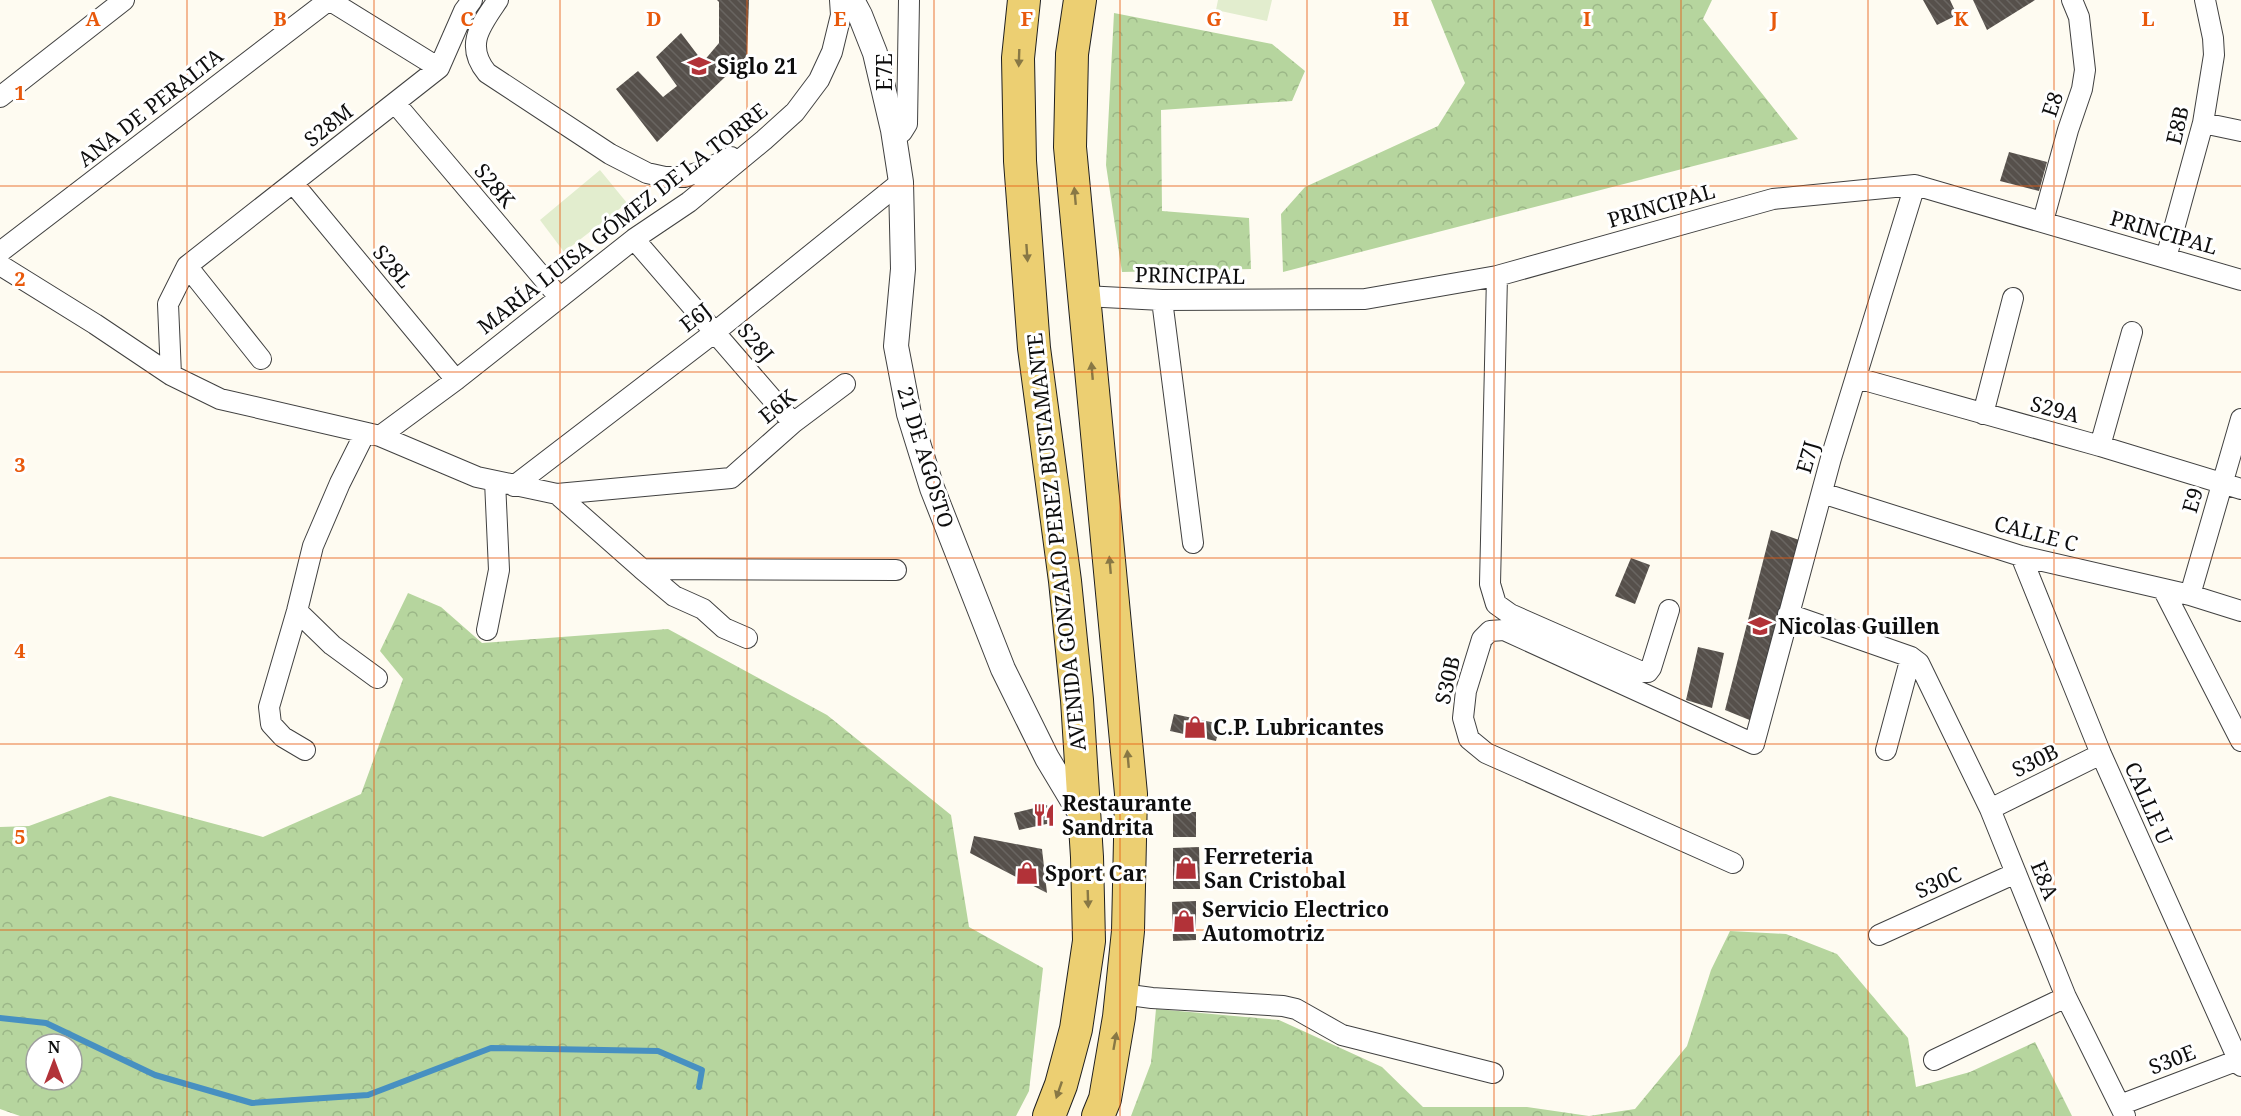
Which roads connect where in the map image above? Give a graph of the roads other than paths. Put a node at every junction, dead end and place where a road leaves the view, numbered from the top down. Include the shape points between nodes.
1 (124, 0) edge
2 (329, 0) edge
3 (472, 0) edge
4 (498, 0) edge
5 (840, 0) edge
6 (852, 0) edge
7 (909, 0) edge
8 (1024, 0) edge
9 (1080, 0) edge
10 (2072, 0) edge
11 (2205, 0) edge
12 (439, 68) junction
13 (0, 97) edge
14 (395, 103) junction
15 (2204, 123) junction
16 (2241, 131) edge
17 (894, 137) junction
18 (764, 140) junction
19 (901, 182) junction
20 (293, 183) junction
21 (1915, 185) junction
22 (2043, 221) junction
23 (634, 239) junction
24 (0, 252) edge
25 (2166, 258) junction
26 (0, 266) edge
27 (187, 266) junction
28 (1497, 276) junction
29 (2241, 280) edge
30 (1084, 296) junction
31 (559, 297) junction
32 (2013, 298) dead end
33 (1162, 300) junction
34 (716, 332) junction
35 (2132, 332) dead end
36 (261, 359) dead end
37 (171, 375) junction
38 (1857, 378) junction
39 (456, 380) junction
40 (845, 384) dead end
41 (1983, 414) junction
42 (2241, 419) edge
43 (793, 423) junction
44 (372, 434) junction
45 (2100, 446) junction
46 (495, 481) junction
47 (514, 486) junction
48 (2231, 486) edge
49 (1822, 493) junction
50 (557, 494) junction
51 (1193, 543) dead end
52 (2021, 556) junction
53 (642, 569) junction
54 (896, 570) dead end
55 (2163, 589) junction
56 (2190, 595) junction
57 (1669, 610) dead end
58 (297, 611) junction
59 (2241, 611) edge
60 (1788, 614) junction
61 (487, 630) dead end
62 (747, 638) dead end
63 (1915, 660) junction
64 (377, 678) dead end
65 (2241, 741) edge
66 (1754, 744) joint
67 (305, 750) dead end
68 (1886, 750) dead end
69 (2101, 754) junction
70 (1990, 808) junction
71 (1084, 819) junction
72 (1733, 863) dead end
73 (2016, 873) junction
74 (1879, 935) dead end
75 (1122, 994) junction
76 (2067, 997) junction
77 (1934, 1060) dead end
78 (2240, 1062) edge
79 (1492, 1073) dead end
80 (2122, 1110) edge
81 (1049, 1116) edge
82 (1098, 1116) edge

1 - 13 street
2 - 12 street
2 - 24 street, ANA DE PERALTA
3 - 12 street, S28M
4 - 18 street via 476,38 479,63 487,73 610,154 648,173 684,177
5 - 18 street, MARÍA LUISA GÓMEZ DE LA TORRE via 827,67 809,96
6 - 17 street, 21 DE AGOSTO via 874,53
7 - 17 street, E7E via 907,124
8 -> 71 main road, AVENIDA GONZALO PEREZ BUSTAMANTE via 1018,58 1021,184 1034,348 1077,699
30 -> 9 main road via 1070,147 1072,54
10 - 22 street, E8 via 2079,17 2085,70
11 - 15 street, E8B via 2214,55
12 - 14 street, S28M
14 - 20 street, S28M
14 - 31 street, S28K
15 - 16 street
15 - 25 street, E8B
17 - 19 street, 21 DE AGOSTO
18 - 23 street, MARÍA LUISA GÓMEZ DE LA TORRE via 689,202
19 - 34 street, E6J
19 - 71 street, 21 DE AGOSTO via 903,269 896,346 909,414 932,488 1004,669 1047,758
20 - 27 street, S28M
20 - 39 street, S28L
21 - 22 street, PRINCIPAL
21 - 28 street, PRINCIPAL via 1773,199
21 - 38 street, E7J
22 - 25 street, PRINCIPAL
23 - 31 street, MARÍA LUISA GÓMEZ DE LA TORRE
23 - 34 street, S28J
25 - 29 street, PRINCIPAL
26 - 37 street
27 - 36 street
27 - 37 street, S28M via 168,304
28 - 33 street, PRINCIPAL via 1365,299
28 - 57 street via 1490,584 1496,604 1510,614 1642,672 1651,668
30 - 33 street, PRINCIPAL
75 -> 30 main road via 1128,930 1131,794
31 - 39 street, MARÍA LUISA GÓMEZ DE LA TORRE
32 - 41 street
33 - 51 street
34 - 43 street, S28J
34 - 47 street, E6J
35 - 45 street
37 - 44 street via 220,399
38 - 41 street, S29A
38 - 49 street, E7J
39 - 44 street, MARÍA LUISA GÓMEZ DE LA TORRE
40 - 43 street, E6K
41 - 45 street, S29A
42 - 48 street, E9
43 - 50 street, E6K via 731,478
44 - 46 street
44 - 58 street via 340,483 313,546
45 - 48 street, S29A
46 - 47 street
46 - 61 street via 499,570
47 - 50 street
48 - 56 street, E9
49 - 52 street, CALLE C
49 - 60 street, E7J
50 - 53 street
52 - 55 street, CALLE C
52 - 69 street, CALLE U
53 - 54 street
53 - 62 street via 674,596 703,609 724,628
55 - 56 street, CALLE C
55 - 65 street
56 - 59 street, CALLE C
58 - 64 street via 332,645
58 - 67 street via 269,707 272,724
60 - 63 street
60 - 66 street, E7J
63 - 68 street
63 - 70 street, E8A
66 - 72 street, S30B via 1504,630 1490,631 1482,639 1466,692 1463,718 1469,739 1486,753
69 - 70 street, S30B
69 - 78 street, CALLE U
70 - 73 street, E8A
71 -> 81 main road, AVENIDA GONZALO PEREZ BUSTAMANTE via 1089,941 1076,1029
73 - 74 street, S30C
73 - 76 street, E8A
75 - 79 street via 1283,1006 1296,1009 1342,1035
82 -> 75 main road via 1105,1099
76 - 77 street
76 - 80 street, E8A
78 - 80 street, S30E

